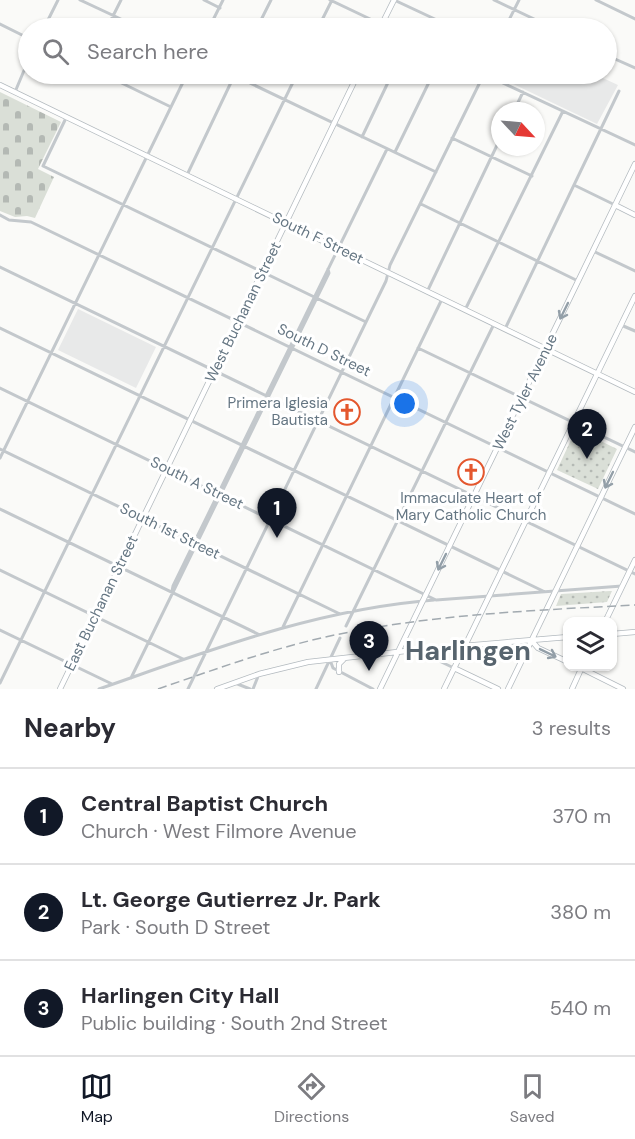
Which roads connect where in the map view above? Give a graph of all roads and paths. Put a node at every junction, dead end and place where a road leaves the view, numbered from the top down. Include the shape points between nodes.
1 (58, 0) edge
2 (81, 0) edge
3 (120, 0) edge
4 (204, 0) edge
5 (223, 0) edge
6 (271, 0) edge
7 (331, 0) edge
8 (394, 0) edge
9 (494, 0) edge
10 (519, 0) edge
11 (596, 0) edge
12 (220, 8) junction
13 (514, 10) junction
14 (113, 15) junction
15 (49, 18) edge
16 (112, 18) edge
17 (119, 18) edge
18 (214, 18) edge
19 (262, 18) edge
20 (323, 18) edge
21 (364, 18) edge
22 (385, 18) edge
23 (433, 18) edge
24 (510, 18) edge
25 (531, 18) edge
26 (635, 19) edge
27 (0, 24) edge
28 (18, 33) edge
29 (617, 60) edge
30 (635, 68) edge
31 (18, 84) edge
32 (124, 84) edge
33 (182, 84) edge
34 (229, 84) edge
35 (254, 84) edge
36 (292, 84) edge
37 (353, 84) edge
38 (387, 84) edge
39 (428, 84) edge
40 (479, 84) edge
41 (506, 84) edge
42 (0, 85) edge
43 (619, 91) dead end
44 (15, 92) junction
45 (523, 92) junction
46 (284, 99) junction
47 (518, 102) edge
48 (171, 107) junction
49 (563, 111) junction
50 (66, 117) junction
51 (334, 123) junction
52 (601, 129) junction
53 (362, 137) junction
54 (452, 138) junction
55 (635, 145) edge
56 (387, 149) junction
57 (395, 152) junction
58 (147, 156) junction
59 (492, 157) junction
60 (635, 164) edge
61 (436, 172) junction
62 (187, 176) junction
63 (532, 176) junction
64 (574, 185) junction
65 (236, 199) junction
66 (421, 204) junction
67 (123, 205) junction
68 (615, 205) junction
69 (0, 215) edge
70 (635, 215) edge
71 (286, 223) junction
72 (459, 223) junction
73 (499, 243) junction
74 (211, 247) junction
75 (338, 249) junction
76 (593, 251) junction
77 (99, 254) junction
78 (537, 261) junction
79 (0, 267) edge
80 (635, 271) edge
81 (262, 272) junction
82 (389, 273) junction
83 (578, 281) junction
84 (427, 292) junction
85 (635, 296) edge
86 (187, 297) junction
87 (314, 297) junction
88 (442, 299) junction
89 (75, 303) junction
90 (465, 310) junction
91 (238, 322) junction
92 (366, 322) junction
93 (494, 324) junction
94 (621, 325) junction
95 (0, 328) edge
96 (505, 329) junction
97 (635, 331) edge
98 (163, 345) junction
99 (291, 347) junction
100 (418, 348) junction
101 (545, 349) junction
102 (51, 352) junction
103 (215, 370) junction
104 (342, 372) junction
105 (469, 372) junction
106 (597, 374) junction
107 (0, 388) edge
108 (635, 392) edge
109 (139, 395) junction
110 (267, 395) junction
111 (394, 397) junction
112 (522, 397) junction
113 (28, 401) junction
114 (190, 420) junction
115 (318, 420) junction
116 (445, 422) junction
117 (574, 422) junction
118 (635, 427) edge
119 (116, 444) junction
120 (243, 445) junction
121 (371, 446) junction
122 (498, 447) junction
123 (625, 447) junction
124 (2, 450) edge
125 (635, 452) edge
126 (0, 459) edge
127 (167, 469) junction
128 (294, 470) junction
129 (422, 470) junction
130 (550, 472) junction
131 (92, 493) junction
132 (219, 494) junction
133 (346, 495) junction
134 (474, 495) junction
135 (601, 497) junction
136 (0, 509) edge
137 (635, 514) edge
138 (143, 518) junction
139 (270, 519) junction
140 (398, 520) junction
141 (526, 521) junction
142 (68, 542) junction
143 (196, 543) junction
144 (323, 544) junction
145 (450, 545) junction
146 (577, 546) junction
147 (635, 560) edge
148 (120, 566) junction
149 (247, 568) junction
150 (374, 569) junction
151 (0, 570) edge
152 (502, 570) junction
153 (632, 573) edge
154 (622, 586) junction
155 (172, 591) junction
156 (544, 591) junction
157 (556, 591) junction
158 (44, 592) junction
159 (299, 593) junction
160 (426, 595) junction
161 (489, 596) junction
162 (436, 600) junction
163 (423, 601) junction
164 (354, 611) junction
165 (340, 614) junction
166 (95, 616) junction
167 (224, 616) junction
168 (607, 617) edge
169 (346, 626) dead end
170 (283, 627) junction
171 (0, 630) edge
172 (633, 633) edge
173 (258, 634) junction
174 (617, 634) edge
175 (563, 637) edge
176 (340, 638) dead end
177 (20, 639) junction
178 (531, 640) junction
179 (148, 642) junction
180 (465, 645) junction
181 (415, 650) junction
182 (207, 651) junction
183 (398, 652) junction
184 (345, 658) junction
185 (183, 659) junction
186 (330, 660) junction
187 (563, 660) edge
188 (72, 665) junction
189 (454, 668) junction
190 (579, 671) edge
191 (588, 671) edge
192 (339, 672) junction
193 (260, 674) junction
194 (130, 678) junction
195 (0, 682) edge
196 (235, 682) junction
197 (112, 684) junction
198 (60, 689) edge
199 (99, 689) edge
200 (189, 689) edge
201 (217, 689) edge
202 (251, 689) edge
203 (316, 689) edge
204 (373, 689) edge
205 (380, 689) edge
206 (444, 689) edge
207 (498, 689) edge
208 (508, 689) edge
209 (572, 689) edge
210 (623, 689) edge

1 - 15 street
2 - 14 street
3 - 14 street
4 - 12 street
5 - 12 street
6 - 19 street
7 - 20 street
7 - 21 street
8 - 22 street
8 - 23 street
9 - 13 street
10 - 13 street
11 - 26 street
12 - 18 street
13 - 24 street
13 - 25 street
14 - 16 street
14 - 17 street
27 - 28 street
29 - 30 street
31 - 44 street
32 - 48 street
33 - 48 street
34 - 62 street
35 - 46 street
36 - 46 street
37 - 51 street, West Buchanan Street
38 - 53 street
39 - 57 street
40 - 54 street
41 - 45 street
42 - 44 street, South F Street
43 - 52 street
44 - 50 street, South F Street
45 - 47 street
45 - 49 street
46 - 51 street
46 - 65 street
48 - 58 street
49 - 52 street
49 - 63 street
50 - 58 street, South F Street
50 - 67 street via 43,166
51 - 53 street
51 - 71 street, West Buchanan Street
52 - 55 street
52 - 64 street
53 - 56 street
54 - 59 street
54 - 61 street
56 - 57 street
56 - 75 street
57 - 61 street
58 - 62 street, South F Street
58 - 67 street
59 - 63 street
59 - 72 street
60 - 68 street, West Tyler Avenue
61 - 66 street
62 - 65 street, South F Street
63 - 73 street
64 - 68 street
64 - 78 street
65 - 71 street, South F Street
65 - 74 street
66 - 72 street
66 - 82 street
67 - 74 street
67 - 77 street
68 - 70 street
68 - 76 street, West Tyler Avenue
69 - 77 street, South D Street via 31,222
71 - 75 street, South F Street
71 - 81 street, West Buchanan Street
72 - 73 street
72 - 84 street
73 - 78 street
73 - 90 street
74 - 81 street
74 - 86 street
75 - 82 street, South F Street
75 - 87 street
76 - 80 street
76 - 83 street, West Tyler Avenue
77 - 86 street, South D Street
77 - 89 street
78 - 83 street
78 - 96 street
79 - 89 street
81 - 87 street
81 - 91 street, West Buchanan Street
82 - 84 street, South F Street
82 - 92 street
83 -> 101 street, West Tyler Avenue
84 - 88 street, South F Street
85 - 94 street
86 - 91 street, South D Street
86 - 98 street
87 - 92 street
87 - 99 street
88 - 90 street, South F Street
88 - 100 street
89 - 98 street
89 - 102 street
90 - 93 street, South F Street
91 - 99 street, South D Street
91 - 103 street, West Buchanan Street
92 - 104 street
93 - 96 street, South F Street
93 - 105 street
94 - 97 street
94 - 106 street
95 - 102 street
96 - 101 street, South F Street
98 - 103 street
98 - 109 street
99 - 104 street, South D Street
99 - 110 street
100 - 105 street
100 - 111 street
101 - 106 street, South F Street
101 - 112 street, West Tyler Avenue
102 - 109 street
102 - 113 street
103 - 110 street
103 - 114 street, West Buchanan Street
104 - 111 street, South D Street
104 - 115 street
105 - 112 street
105 - 116 street
106 - 108 street, South F Street
106 - 117 street
107 - 113 street, South A Street
109 - 114 street
109 - 119 street
110 - 115 street
110 - 120 street
111 - 116 street, South D Street
111 - 121 street
112 - 117 street
112 - 122 street, West Tyler Avenue
113 - 119 street, South A Street
113 - 124 street
114 - 120 street
114 - 127 street, West Buchanan Street
115 - 121 street
115 - 128 street
116 - 122 street, South D Street
116 - 129 street
117 - 123 street
117 - 130 street
118 - 123 street
119 - 127 street, South A Street
119 - 131 street
120 - 128 street
120 - 132 street
121 - 129 street
121 - 133 street
122 - 130 street, South D Street
122 - 134 street, West Tyler Avenue
123 - 125 street
123 -> 135 street
124 - 126 street
124 - 131 street, South 1st Street
127 - 132 street, South A Street
127 - 138 street, West Buchanan Street
128 - 133 street
128 - 139 street
129 - 134 street
129 - 140 street
130 - 135 street, South D Street
130 - 141 street
131 - 138 street, South 1st Street
131 - 142 street
132 - 139 street, South A Street
132 - 143 street
133 - 140 street
133 - 144 street
134 - 141 street
134 - 145 street, West Tyler Avenue
135 - 137 street, South D Street
135 - 146 street
136 - 142 street
138 - 143 street, South 1st Street
138 - 148 street, East Buchanan Street
139 - 144 street, South A Street
139 - 149 street
140 - 145 street
140 - 150 street
141 - 146 street
141 - 152 street
142 - 148 street
142 - 158 street
143 - 149 street, South 1st Street
143 - 155 street
144 - 150 street, South A Street
144 - 159 street
145 - 152 street
145 -> 160 street, West Tyler Avenue
146 - 153 street
146 - 157 street
147 - 153 street
148 - 155 street
148 - 166 street, East Buchanan Street
149 - 159 street, South 1st Street
149 - 167 street
150 - 160 street, South A Street
150 - 164 street
151 - 158 street
152 - 156 street
152 - 161 street
153 - 154 street
154 - 157 street
154 - 168 street
155 - 167 street
155 - 179 street
156 - 157 street
156 - 161 street
157 - 178 street
158 - 166 street
158 - 177 street
159 - 165 street, South 1st Street
159 - 170 street
160 - 162 street, South A Street
160 - 163 street, West Tyler Avenue
161 - 162 street
161 - 180 street
162 - 163 street
163 - 164 street
163 - 183 street, West Tyler Avenue
164 - 165 street
164 - 169 street
165 - 170 street
166 - 179 street
166 - 188 street, East Buchanan Street
167 - 173 street
167 - 182 street
170 - 173 street
171 - 177 street
172 - 174 street
173 - 182 street
175 - 178 street
176 - 186 street
177 - 188 street
177 - 195 street
178 - 180 street
178 -> 187 street via 538,648
178 - 208 street
179 - 185 street
179 - 194 street
180 - 181 street
180 - 189 street
181 - 183 street
181 - 189 street
182 - 185 street
182 - 200 street
183 - 184 street
183 - 205 street, West Tyler Avenue
184 - 186 street
184 - 192 street via 339,664
185 - 194 street
186 - 192 street
186 - 193 street
186 - 203 street
188 - 197 street
188 - 198 street, East Buchanan Street
189 - 206 street
189 - 207 street
190 - 209 street
191 - 210 street
192 - 204 street
193 - 196 street
193 - 202 street
194 - 197 street
196 - 201 street
196 - 202 street
197 - 199 street

